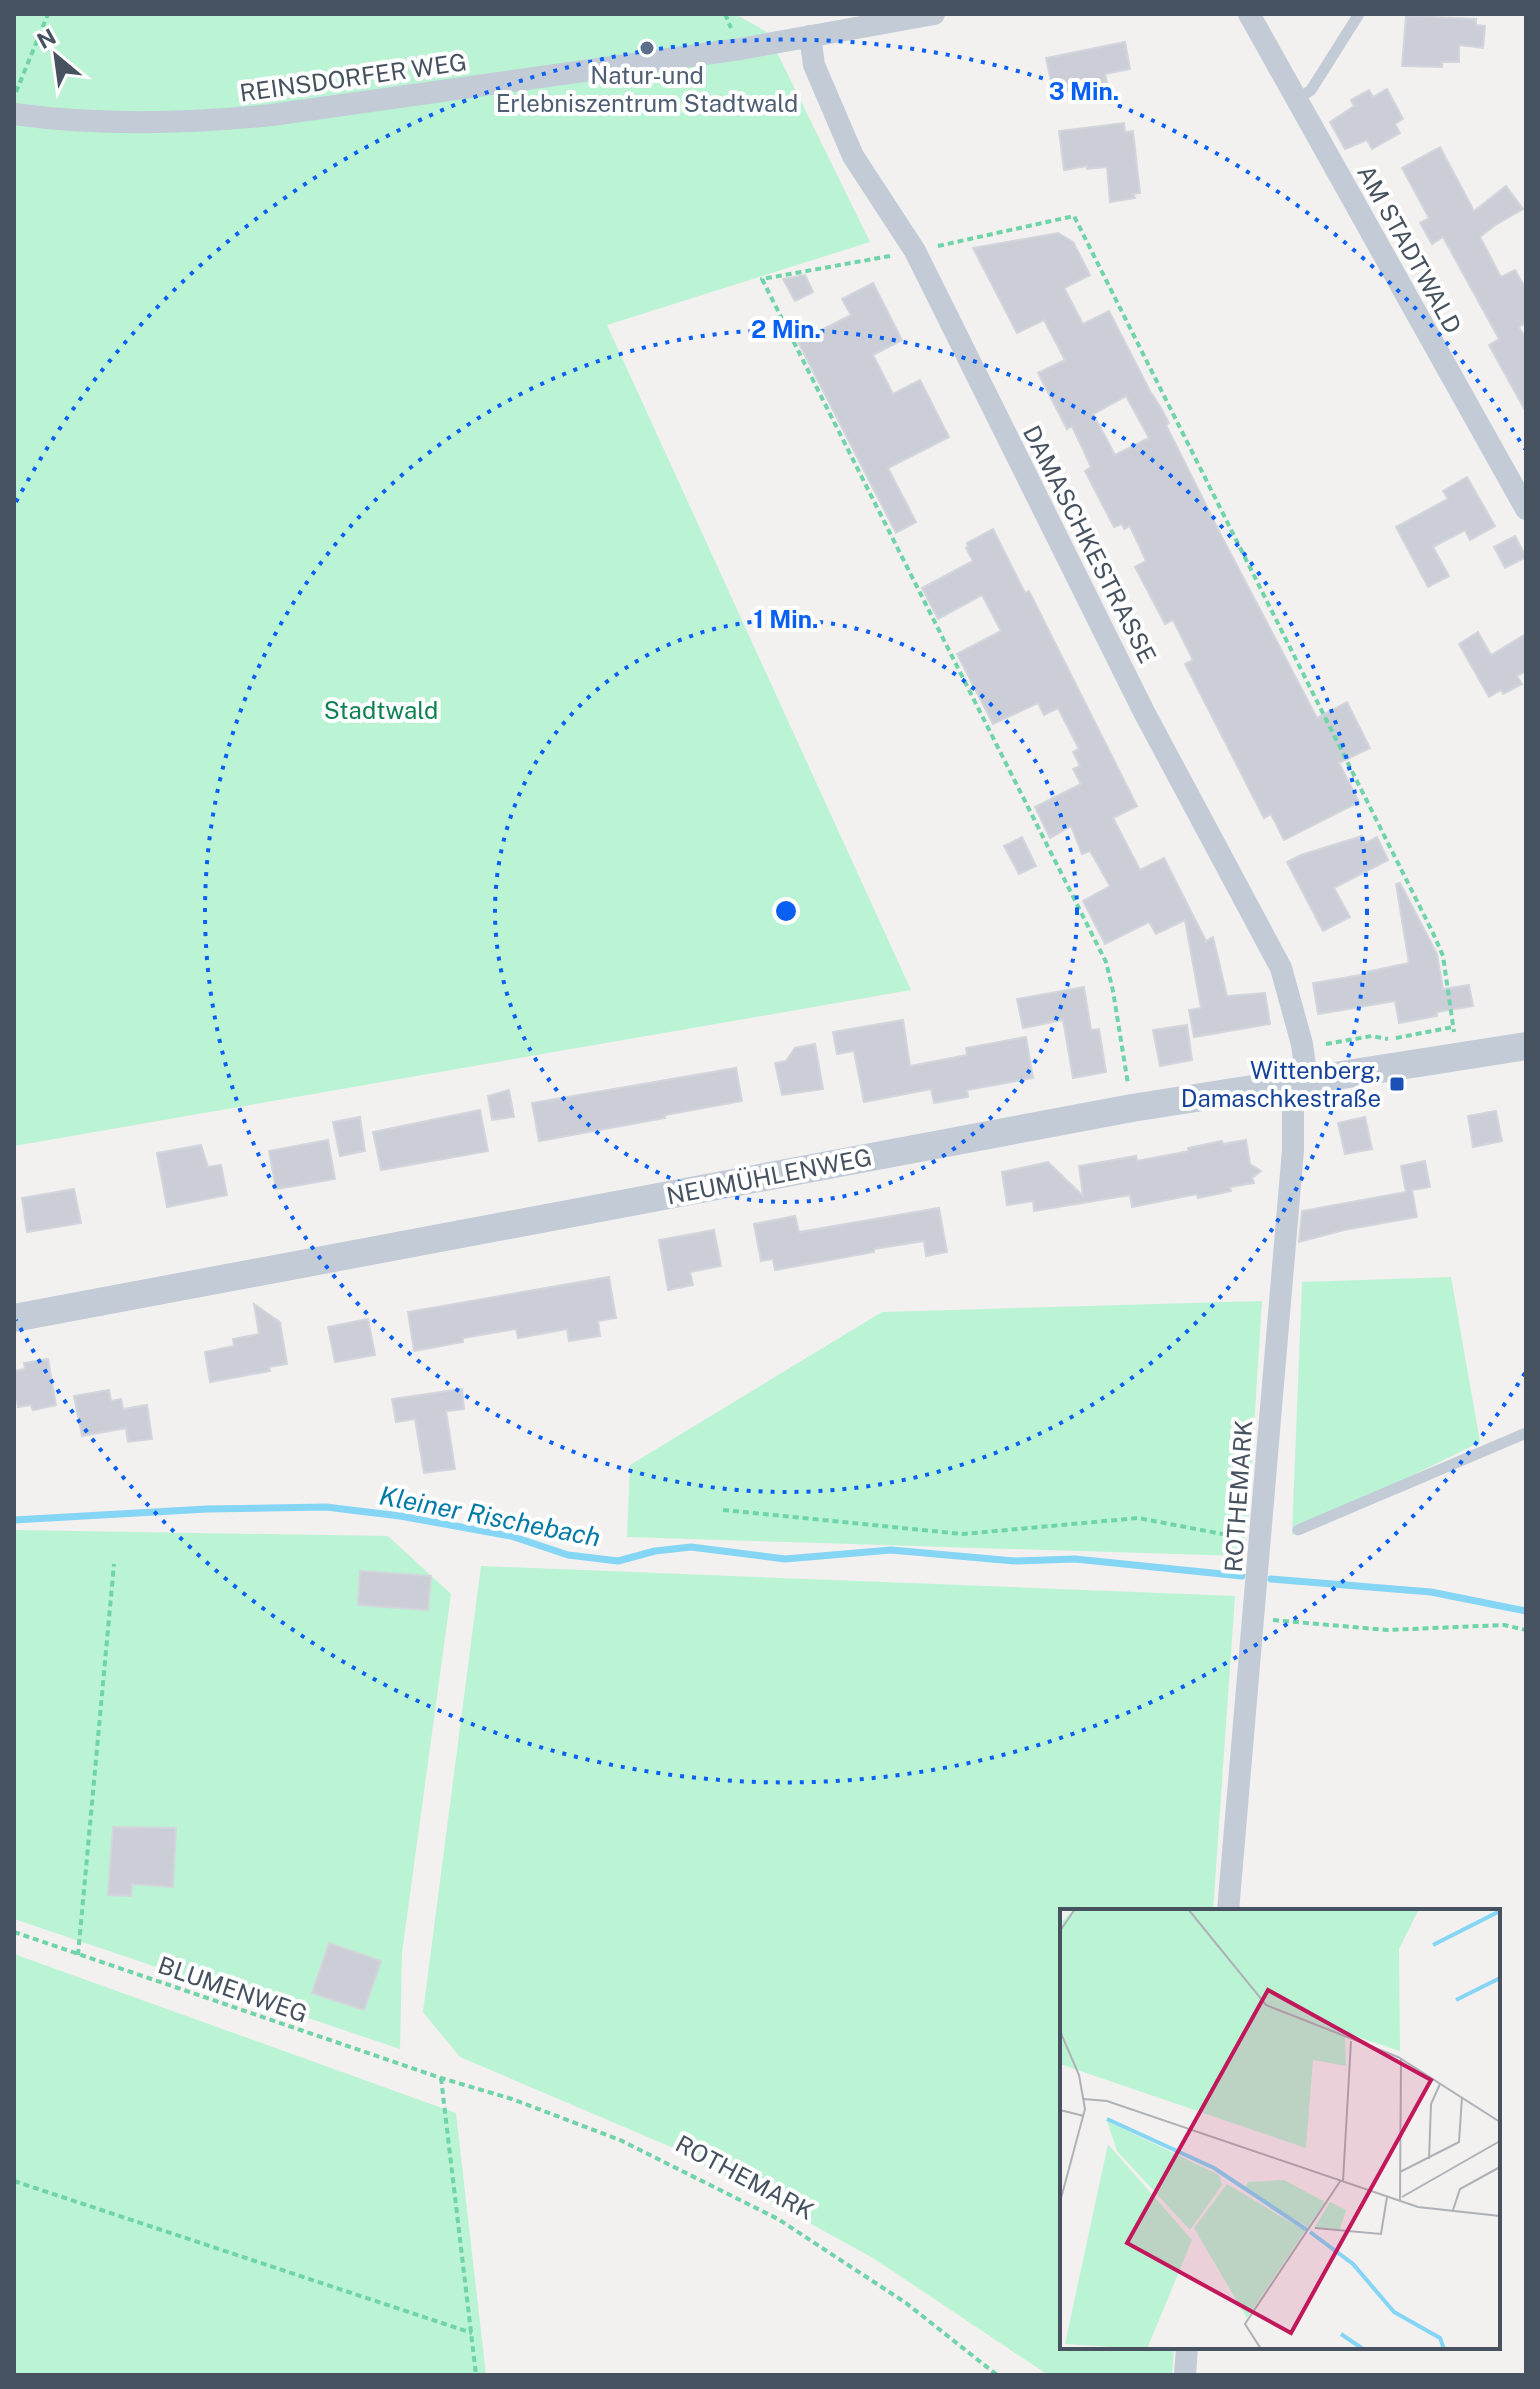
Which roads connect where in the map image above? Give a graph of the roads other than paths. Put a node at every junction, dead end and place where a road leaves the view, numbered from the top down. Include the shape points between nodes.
1 (934, 14) edge
2 (1249, 14) edge
3 (1359, 14) edge
4 (810, 36) junction
5 (1297, 100) junction
6 (14, 114) edge
7 (1526, 509) edge
8 (1526, 1046) edge
9 (1300, 1074) junction
10 (14, 1318) edge
11 (1526, 1433) edge
12 (1298, 1530) dead end
13 (1228, 1909) edge
14 (1187, 2349) edge
15 (1185, 2375) edge

1 - 4 street, REINSDORFER WEG
2 - 5 street, AM STADTWALD
3 - 5 lane via 1311,90
4 - 6 street, REINSDORFER WEG via 206,122 94,122
4 - 9 street, DAMASCHKESTRASSE via 814,65 853,156 915,251 1144,712 1281,968
5 - 7 street, AM STADTWALD
8 - 9 street, NEUMÜHLENWEG
9 - 10 street, NEUMÜHLENWEG
9 - 13 street, ROTHEMARK
11 - 12 lane
14 - 15 street

